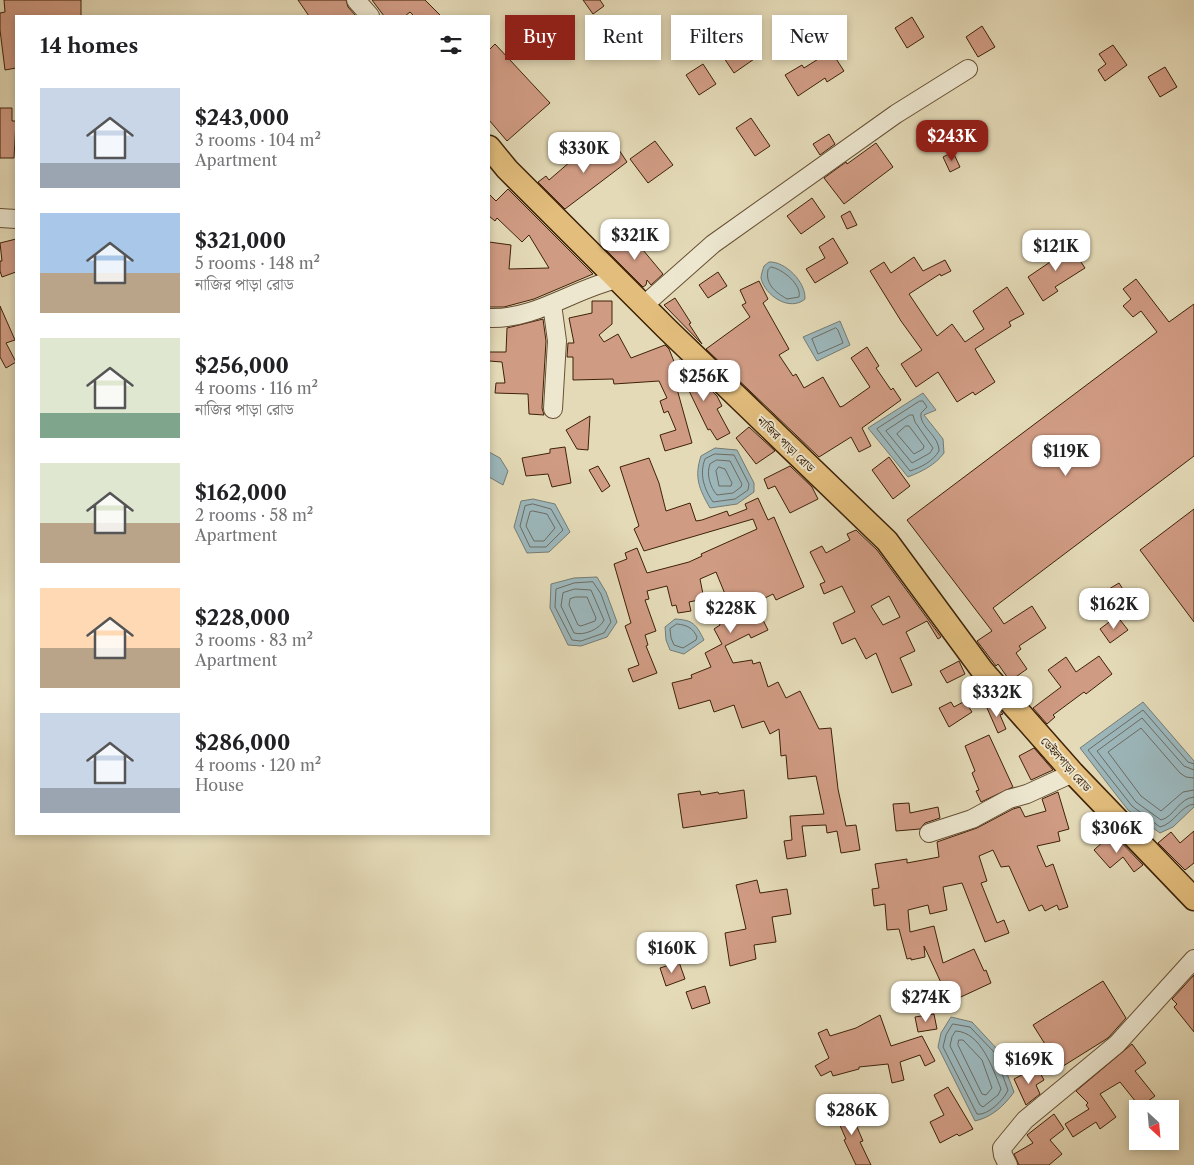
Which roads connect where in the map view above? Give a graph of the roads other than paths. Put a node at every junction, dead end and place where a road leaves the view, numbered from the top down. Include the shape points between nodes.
1 (356, 0) edge
2 (369, 15) edge
3 (968, 69) dead end
4 (490, 147) edge
5 (0, 218) edge
6 (15, 220) edge
7 (617, 279) junction
8 (552, 304) junction
9 (643, 306) junction
10 (490, 318) edge
11 (553, 409) dead end
12 (982, 670) joint
13 (1073, 773) junction
14 (929, 832) dead end
15 (1194, 900) edge
16 (1194, 959) edge
17 (1008, 1165) edge

1 - 2 street
3 - 9 street via 896,114 714,244
4 - 7 main road, নাজির পাড়া রোড via 507,169
5 - 6 street
7 - 8 street
7 - 9 main road, নাজির পাড়া রোড
8 - 10 street via 505,319
8 - 11 street via 556,341
9 - 12 main road, নাজির পাড়া রোড via 887,541
12 - 13 main road, ডেইলপাড়া রোড
13 - 14 street via 1009,799 972,819
13 - 15 main road, ডেইলপাড়া রোড
16 - 17 street via 1117,1044 1025,1120 1002,1148

